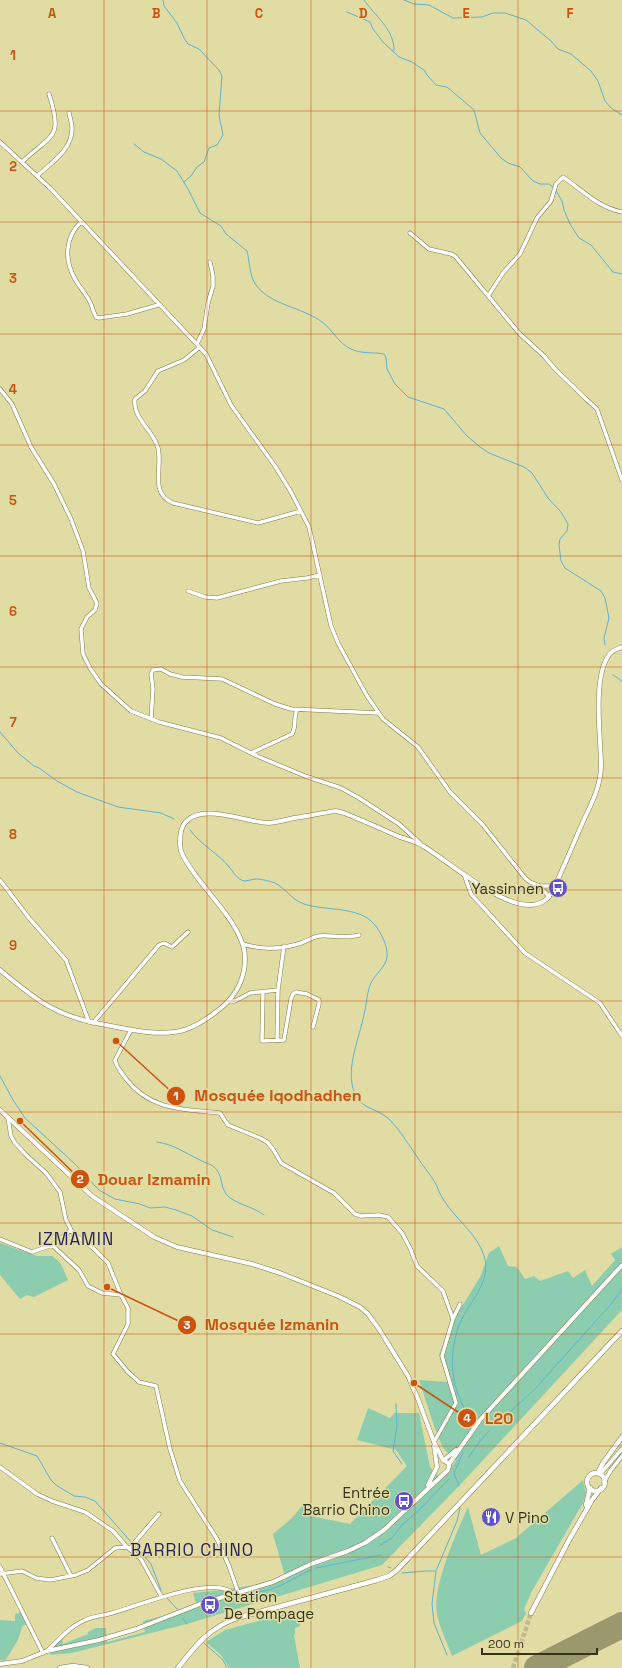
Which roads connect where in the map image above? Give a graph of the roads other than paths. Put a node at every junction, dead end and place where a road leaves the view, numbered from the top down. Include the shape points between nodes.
1 (49, 94) dead end
2 (69, 113) dead end
3 (0, 142) edge
4 (22, 162) junction
5 (37, 176) junction
6 (622, 212) edge
7 (81, 222) junction
8 (410, 233) dead end
9 (210, 262) dead end
10 (488, 296) junction
11 (158, 304) junction
12 (198, 346) junction
13 (0, 389) edge
14 (622, 480) edge
15 (301, 511) junction
16 (320, 575) junction
17 (188, 591) dead end
18 (622, 647) edge
19 (297, 710) junction
20 (378, 713) junction
21 (151, 719) junction
22 (251, 752) junction
23 (423, 846) junction
24 (464, 874) junction
25 (0, 880) edge
26 (540, 886) junction
27 (555, 886) junction
28 (549, 897) junction
29 (188, 932) dead end
30 (359, 936) dead end
31 (243, 944) junction
32 (284, 946) junction
33 (0, 970) edge
34 (278, 990) junction
35 (263, 992) junction
36 (228, 1002) junction
37 (91, 1022) junction
38 (313, 1027) dead end
39 (622, 1027) edge
40 (617, 1028) junction
41 (131, 1030) junction
42 (622, 1036) edge
43 (277, 1041) junction
44 (0, 1110) edge
45 (8, 1118) junction
46 (71, 1230) junction
47 (0, 1240) edge
48 (52, 1245) junction
49 (622, 1265) edge
50 (121, 1295) junction
51 (460, 1304) dead end
52 (453, 1319) junction
53 (622, 1331) edge
54 (622, 1437) edge
55 (434, 1442) junction
56 (462, 1445) junction
57 (622, 1449) edge
58 (622, 1456) edge
59 (444, 1460) junction
60 (603, 1463) junction
61 (449, 1464) junction
62 (437, 1466) junction
63 (0, 1468) edge
64 (444, 1472) junction
65 (591, 1474) junction
66 (599, 1474) junction
67 (604, 1482) junction
68 (590, 1488) junction
69 (601, 1488) junction
70 (424, 1491) junction
71 (159, 1514) dead end
72 (582, 1516) junction
73 (52, 1538) dead end
74 (129, 1548) junction
75 (0, 1567) edge
76 (2, 1574) edge
77 (72, 1576) junction
78 (236, 1593) junction
79 (161, 1596) junction
80 (531, 1613) tunnel mouth
81 (45, 1652) junction
82 (0, 1664) edge
83 (85, 1667) edge
84 (60, 1668) edge
85 (178, 1668) edge

1 - 4 street via 55,118 54,133
2 - 5 street via 71,140 56,159
3 - 4 street
4 - 5 street
5 - 7 street
6 - 10 street via 595,201 563,177 556,186 551,201 537,218 520,254
7 - 11 street
7 - 11 street via 72,233 68,261 76,280 91,302 96,317 127,314
8 - 10 street via 432,250 455,256
9 - 12 street via 213,286
10 - 14 street via 519,334 598,409
11 - 12 street
12 - 15 street via 211,362 231,405 275,466
12 - 15 street via 184,360 158,371 134,403 158,446 157,479 162,495 173,503 258,524
13 - 21 street via 12,404 31,447 61,496 78,538 89,588 97,603 81,629 85,659 101,684 118,700 131,711
15 - 16 street via 311,534
16 - 17 street via 281,581 217,598
16 - 20 street via 334,634
18 - 27 street via 614,649 609,654 601,679 598,719 601,764 599,783
19 - 20 street
19 - 21 street via 274,704 222,679 182,677 158,669 153,670 152,674
19 - 22 street via 292,734
20 - 26 street via 383,720 418,747 450,792 483,825 525,878
21 - 22 street via 221,738
22 - 23 street via 305,776 341,788 399,824
23 - 24 street
23 - 31 street via 336,811 271,823 217,814 199,814 191,817 181,830 180,849 183,857 235,927
24 - 28 street via 489,891 519,904 536,905
24 - 40 street via 471,894 525,953 600,1003
25 - 37 street via 66,960
26 - 27 street
26 - 28 street
27 - 28 street
29 - 37 street via 172,948 164,943 159,945
30 - 32 street via 318,936
31 - 32 street via 255,947
31 - 36 street via 243,976 235,994
32 - 34 street
33 - 37 street via 47,1007
34 - 35 street
34 - 43 street
35 - 36 street via 250,993
35 - 43 street via 262,1041
36 - 41 street via 210,1016 184,1030 166,1033
37 - 41 street
38 - 43 street via 319,1000 296,992 291,999 285,1040
39 - 40 street
40 - 42 street
41 - 52 street via 115,1060 138,1092 150,1100 176,1109 220,1113 228,1125 267,1142 281,1164 334,1193 355,1214 388,1217 402,1233 417,1266 443,1292
44 - 45 street
45 - 46 street via 15,1143 46,1173 60,1192 66,1220
45 - 55 street via 92,1196 154,1236 177,1247 280,1273 360,1307 379,1328 408,1376
46 - 48 street
46 - 50 street via 108,1262
47 - 48 street via 32,1252
48 - 50 street via 79,1270 88,1286 102,1294
49 - 56 street via 505,1392
50 - 78 street via 128,1308 128,1324 113,1354 139,1382 156,1386 180,1481 217,1539 229,1566
51 - 52 street
52 - 55 street via 442,1356 456,1403
53 - 85 main road via 397,1570 377,1580 237,1618 221,1625 208,1633
54 - 60 main road
55 - 59 street
55 - 62 street
56 - 59 street
56 - 61 street
57 - 66 street
58 - 67 street
59 - 61 street
59 - 62 street
60 - 65 main road
60 - 66 main road
61 - 64 street via 449,1468
62 - 64 street via 440,1472
62 - 70 street
63 - 74 street via 37,1494 85,1512 113,1531
64 - 70 street
65 - 66 main road
65 - 68 main road via 587,1481
66 - 67 main road via 604,1478
67 - 69 main road
68 - 69 main road
68 - 72 main road
69 - 72 main road
70 - 78 street via 394,1522 358,1547 311,1564 281,1579
71 - 74 street
72 - 80 main road
73 - 77 street
74 - 77 street via 115,1548 88,1570
74 - 79 street via 143,1562
75 - 76 street
76 - 77 street via 22,1571 36,1578 50,1580
76 - 81 street
78 - 79 street via 220,1588
78 - 81 street via 136,1629
79 - 81 street via 114,1613 82,1621
81 - 82 street via 22,1661
83 - 84 main road

